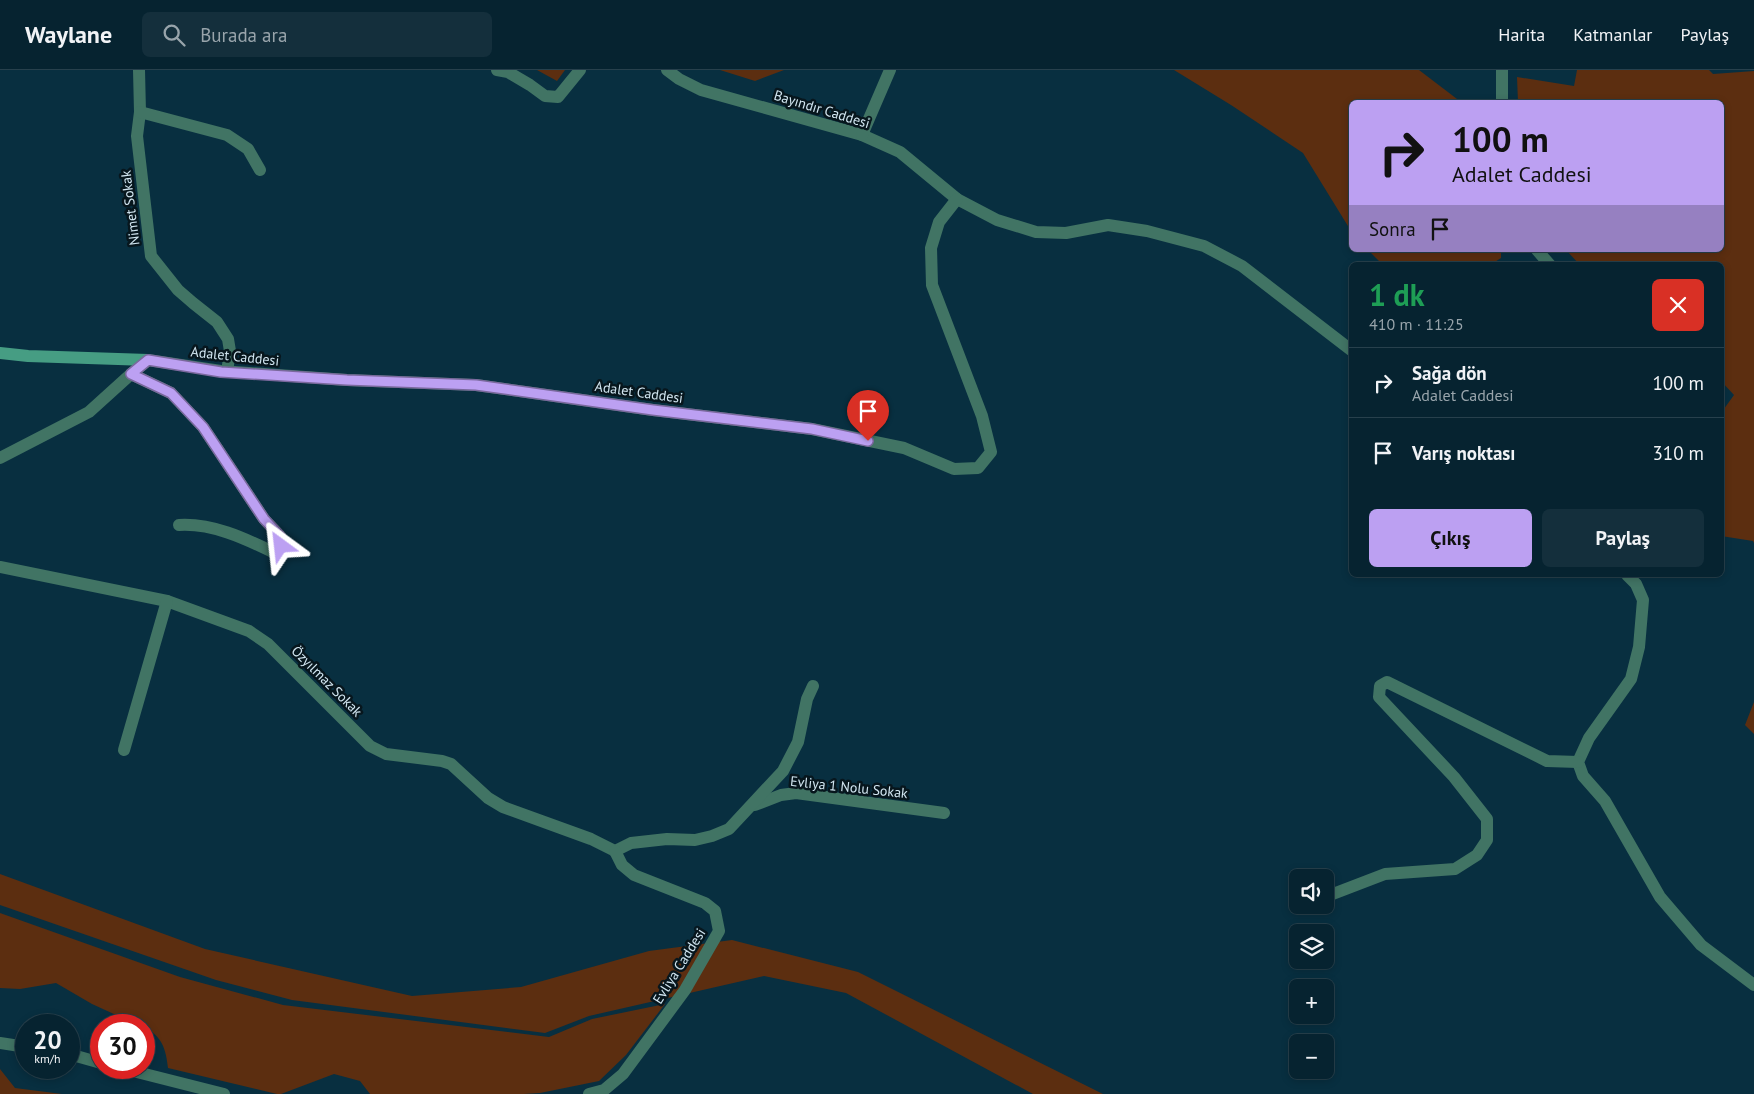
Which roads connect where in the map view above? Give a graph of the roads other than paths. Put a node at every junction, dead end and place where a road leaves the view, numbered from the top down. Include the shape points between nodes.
1 (139, 70) edge
2 (497, 70) edge
3 (580, 70) edge
4 (667, 70) edge
5 (890, 70) edge
6 (1502, 70) edge
7 (1502, 100) edge
8 (140, 112) junction
9 (862, 135) junction
10 (260, 170) dead end
11 (957, 199) junction
12 (1539, 252) edge
13 (1547, 262) edge
14 (1349, 348) edge
15 (0, 353) edge
16 (148, 360) junction
17 (227, 372) junction
18 (131, 374) junction
19 (0, 458) edge
20 (179, 525) dead end
21 (0, 567) edge
22 (1629, 577) edge
23 (167, 602) junction
24 (813, 686) dead end
25 (124, 750) dead end
26 (1578, 762) junction
27 (752, 806) junction
28 (944, 813) dead end
29 (615, 851) junction
30 (1334, 894) edge
31 (1754, 985) edge
32 (0, 1043) edge
33 (15, 1045) edge
34 (155, 1077) edge
35 (224, 1094) edge
36 (589, 1094) edge

1 - 8 street, Nimet Sokak
2 - 3 street via 508,72 545,96 558,97
4 - 9 street, Bayındır Caddesi via 701,90
5 - 9 street
6 - 7 street
8 - 10 street via 227,135 248,149
8 - 17 street, Nimet Sokak via 137,136 151,256 178,290 217,322 228,339
9 - 11 street, Bayındır Caddesi via 900,152
11 - 14 street, Bayındır Caddesi via 997,220 1036,232 1066,233 1108,225 1147,230 1204,246 1242,266
11 - 17 street, Adalet Caddesi via 939,222 931,248 932,286 991,452 978,468 954,469 904,448 812,429 476,385
12 - 13 street
15 - 16 street, Adalet Caddesi
16 - 17 street, Adalet Caddesi
16 - 18 street
18 - 19 street via 89,412
18 - 20 street via 171,393 203,427 264,519 280,536 281,546 273,552 242,537 194,524
21 - 23 street, Özyılmaz Sokak
22 - 26 street via 1644,600 1639,647 1631,679 1589,738
23 - 25 street
23 - 29 street, Özyılmaz Sokak via 249,631 268,644 370,746 386,754 451,764 488,798 503,807
24 - 27 street via 798,742 783,771
26 - 30 street via 1547,761 1387,682 1380,686 1379,697 1454,777 1487,819 1487,840 1477,854 1455,869 1385,874
26 - 31 street via 1583,776 1605,801 1660,897 1701,945
27 - 28 street, Evliya 1 Nolu Sokak via 781,795 796,794
27 - 29 street via 729,829 712,836 696,840 631,843
29 - 36 street, Evliya Caddesi via 622,865 634,875 705,903 716,911 719,931 685,990 623,1074 604,1090
32 - 33 street
34 - 35 street

